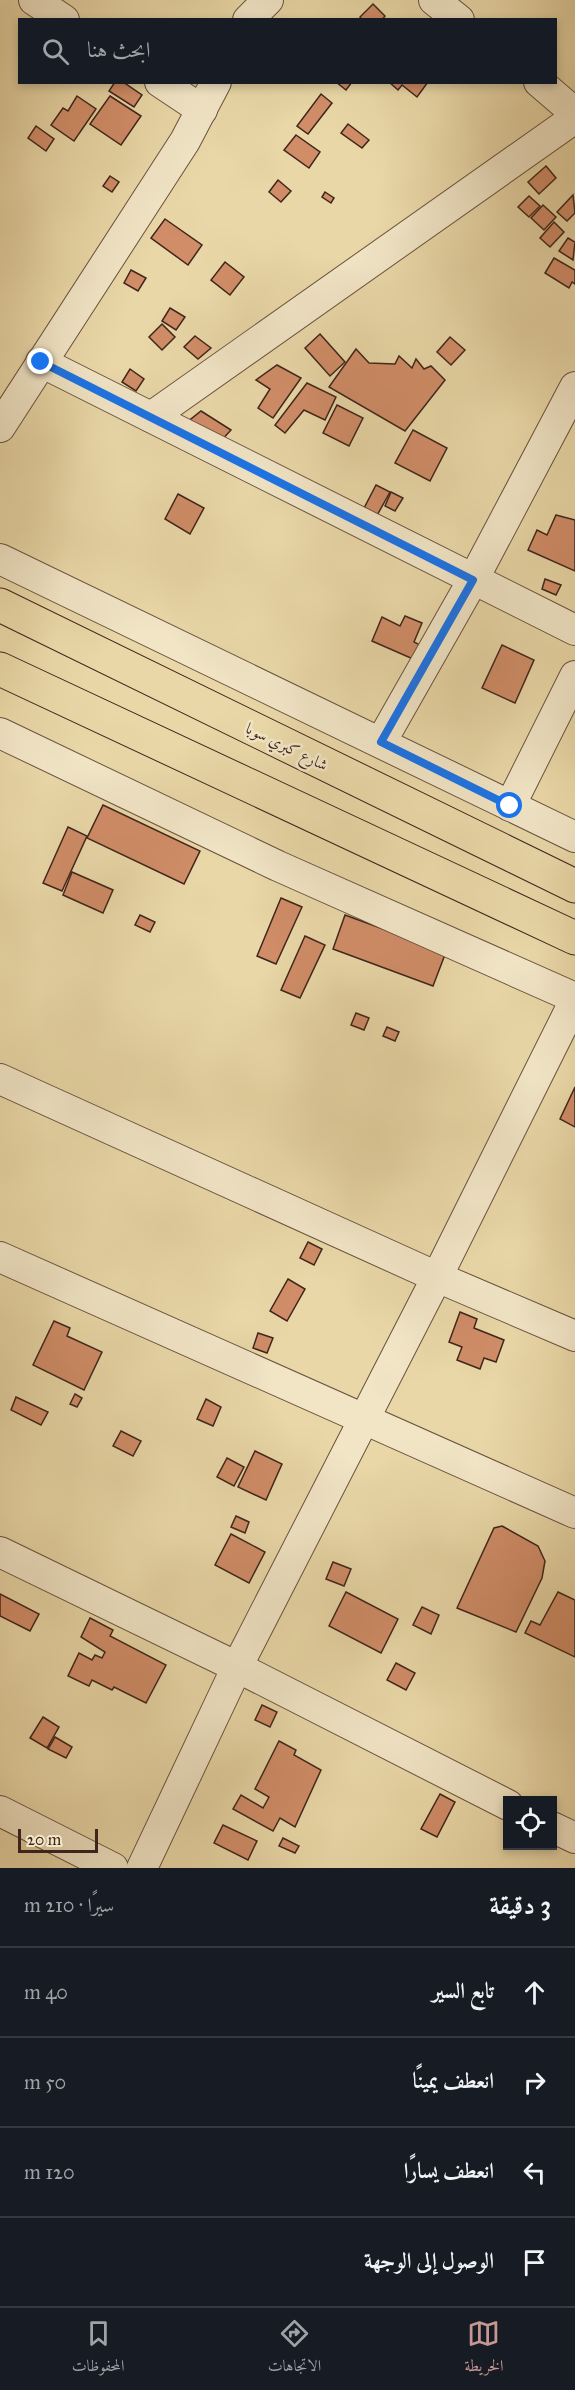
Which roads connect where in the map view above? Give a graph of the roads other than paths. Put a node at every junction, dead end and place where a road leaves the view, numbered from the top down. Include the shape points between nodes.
1 (34, 0) edge
2 (267, 0) edge
3 (434, 0) edge
4 (61, 18) edge
5 (250, 18) edge
6 (456, 18) edge
7 (163, 84) edge
8 (215, 84) edge
9 (541, 84) edge
10 (202, 110) junction
11 (575, 113) edge
12 (575, 118) edge
13 (41, 362) junction
14 (575, 387) edge
15 (151, 417) junction
16 (0, 427) edge
17 (0, 559) edge
18 (473, 580) junction
19 (0, 605) edge
20 (575, 630) edge
21 (0, 669) edge
22 (575, 676) edge
23 (0, 733) edge
24 (381, 742) junction
25 (510, 806) junction
26 (575, 837) edge
27 (575, 886) edge
28 (575, 938) edge
29 (575, 999) edge
30 (0, 1079) edge
31 (0, 1257) edge
32 (437, 1277) junction
33 (575, 1336) edge
34 (365, 1418) junction
35 (575, 1513) edge
36 (0, 1552) edge
37 (237, 1667) junction
38 (503, 1803) edge
39 (0, 1811) edge
40 (557, 1829) edge
41 (575, 1838) edge
42 (113, 1868) edge
43 (142, 1868) edge

1 - 4 street
2 - 5 street
3 - 6 street
7 - 10 street
8 - 10 street
9 - 11 street
10 - 13 street
12 - 15 street
13 - 15 street
13 - 16 street
14 - 18 street
15 - 18 street
17 - 24 street
18 - 20 street
18 - 24 street
19 - 27 highway, شارع كبري سوبا
21 - 28 highway
22 - 25 street
23 - 29 street via 278,866
24 - 25 street
25 - 26 street
29 - 32 street
30 - 32 street
31 - 34 street
32 - 33 street
32 - 34 street
34 - 35 street
34 - 37 street
36 - 37 street
37 - 38 street
37 - 43 street
39 - 42 street
40 - 41 street

